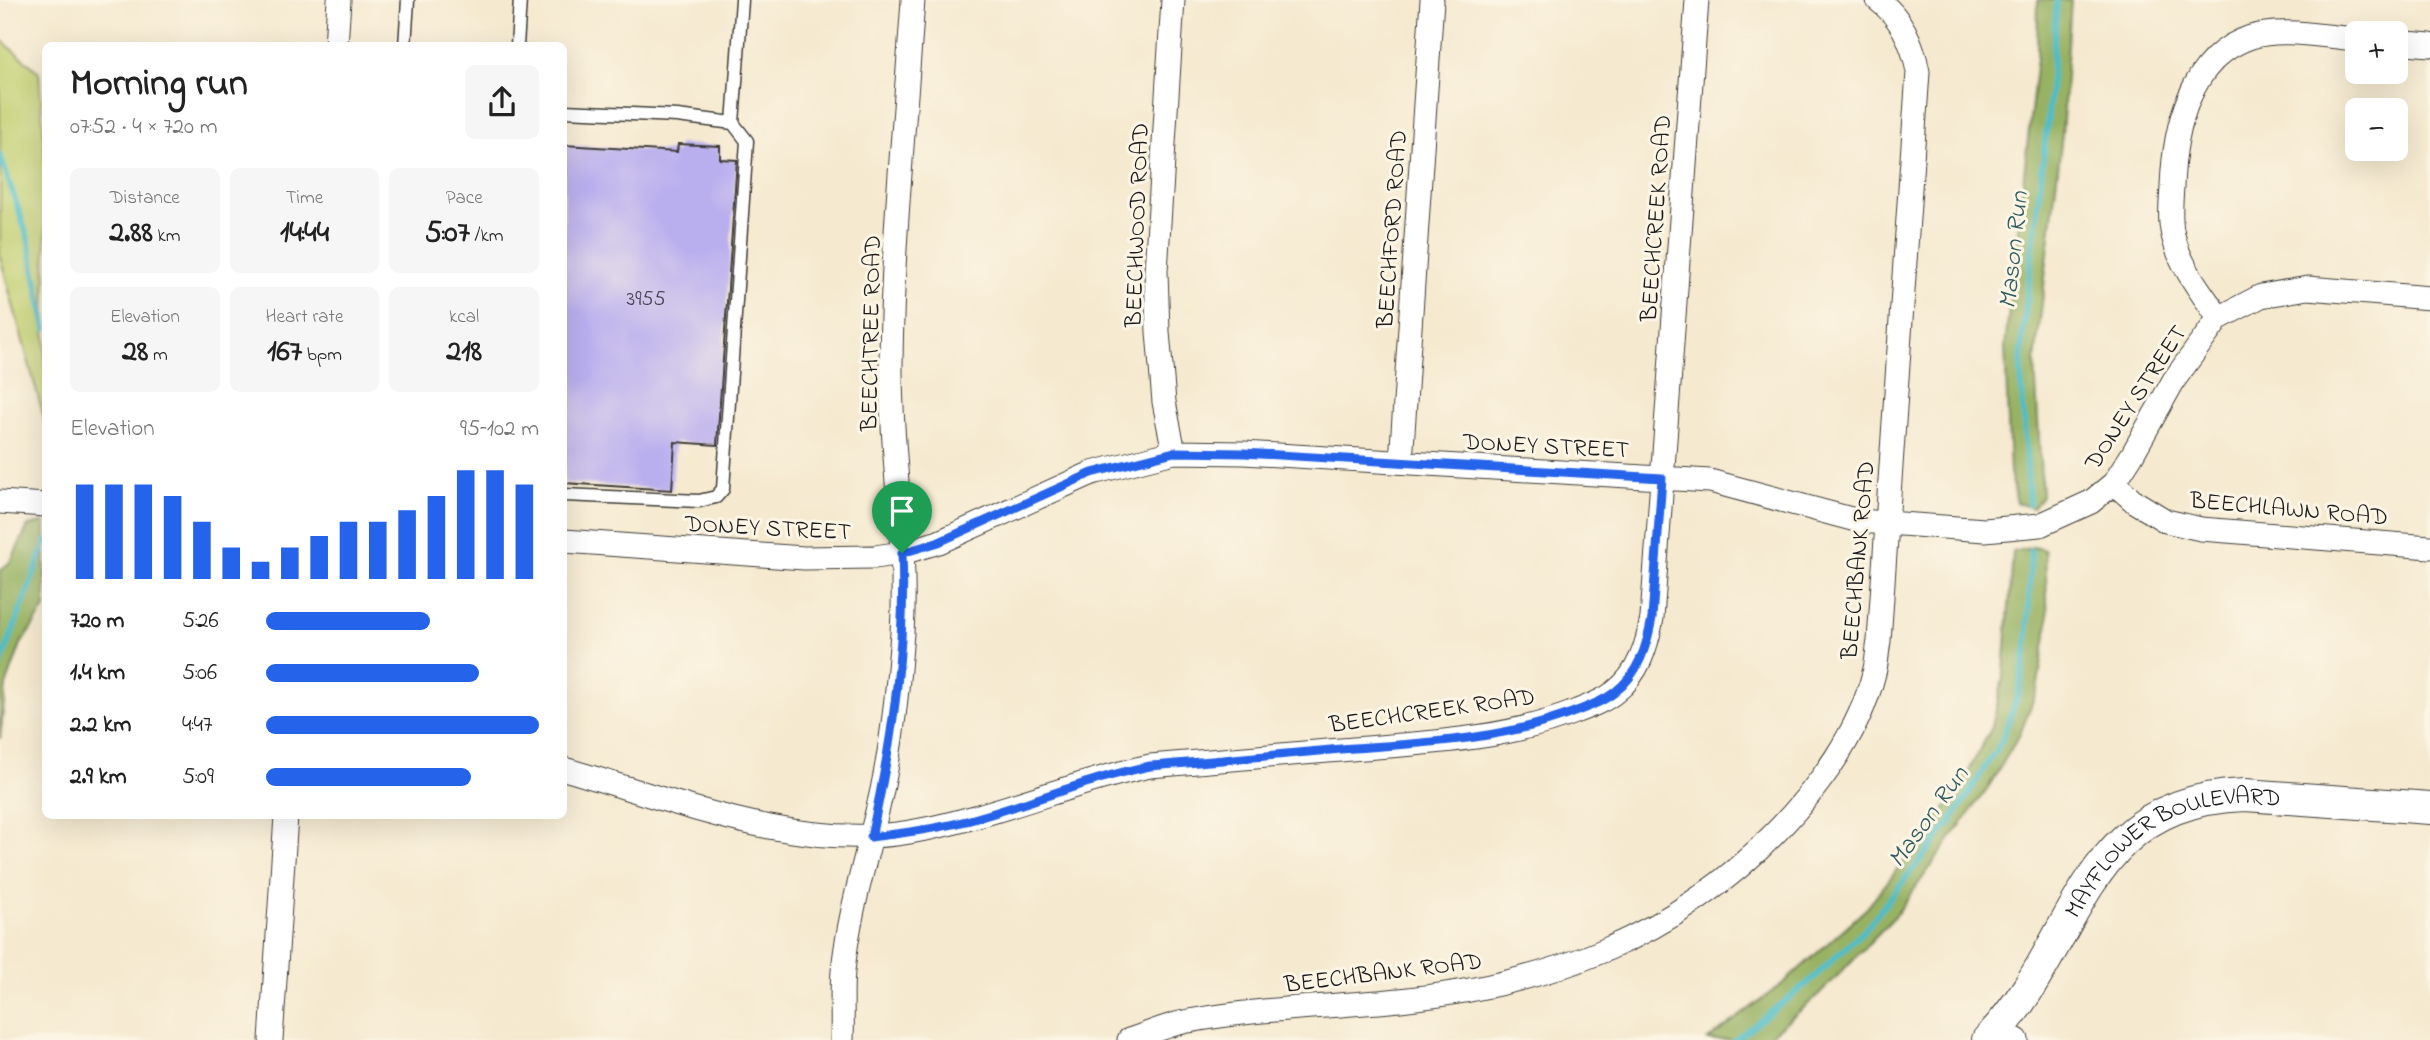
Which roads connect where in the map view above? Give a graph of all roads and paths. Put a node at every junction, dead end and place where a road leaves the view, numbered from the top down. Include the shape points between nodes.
1 (339, 0) edge
2 (408, 0) edge
3 (520, 0) edge
4 (742, 0) edge
5 (913, 0) edge
6 (1173, 0) edge
7 (1432, 0) edge
8 (1697, 0) edge
9 (1878, 0) edge
10 (2345, 38) edge
11 (336, 42) edge
12 (405, 42) edge
13 (517, 42) edge
14 (2408, 43) edge
15 (2430, 45) edge
16 (567, 111) edge
17 (733, 123) junction
18 (2430, 298) edge
19 (2219, 318) junction
20 (1174, 452) junction
21 (1401, 462) junction
22 (1662, 478) junction
23 (2114, 483) junction
24 (567, 495) edge
25 (0, 502) edge
26 (42, 505) edge
27 (1886, 524) junction
28 (567, 541) edge
29 (2430, 547) edge
30 (902, 553) junction
31 (567, 770) edge
32 (2430, 808) edge
33 (286, 819) edge
34 (871, 837) junction
35 (2001, 1037) edge
36 (271, 1040) edge
37 (842, 1040) edge
38 (1129, 1040) edge

1 - 11 street
2 - 12 lane
3 - 13 lane
4 - 17 lane
5 - 30 street, BEECHTREE ROAD via 891,367
6 - 20 street, BEECHWOOD ROAD via 1156,271 1164,402
7 - 21 street, BEECHFORD ROAD
8 - 22 street, BEECHCREEK ROAD
9 - 27 street, BEECHBANK ROAD via 1899,20 1910,39 1918,72
10 - 19 street via 2281,33 2253,37 2230,46 2208,64 2194,85 2179,128 2173,168 2172,232 2180,260
14 - 15 street
16 - 17 lane
17 - 24 lane via 747,141 723,489 716,497 699,501
18 - 19 street, DONEY STREET via 2308,288 2261,296
19 - 23 street, DONEY STREET via 2174,380
20 - 21 street, DONEY STREET
20 - 30 street, DONEY STREET via 1092,473 939,542
21 - 22 street, DONEY STREET
22 - 27 street, DONEY STREET via 1710,481
22 - 34 street, BEECHCREEK ROAD via 1648,638 1631,676 1616,692 1596,703 1529,727 1430,742 1150,766 1110,774 961,822
23 - 27 street, DONEY STREET via 2091,502 2040,526 1985,530
23 - 29 street, BEECHLAWN ROAD via 2166,521 2201,529
25 - 26 street
27 - 38 street, BEECHBANK ROAD via 1874,672 1845,742 1794,813 1766,842 1669,919 1628,942 1558,970 1467,992 1187,1021
28 - 30 street, DONEY STREET via 804,558
30 - 34 street, BEECHTREE ROAD via 896,708
31 - 34 street, BEECHCREEK ROAD via 761,825
32 - 35 street, MAYFLOWER BOULEVARD via 2215,796 2154,818 2109,853
33 - 36 street
34 - 37 street, BEECHTREE ROAD via 844,971

